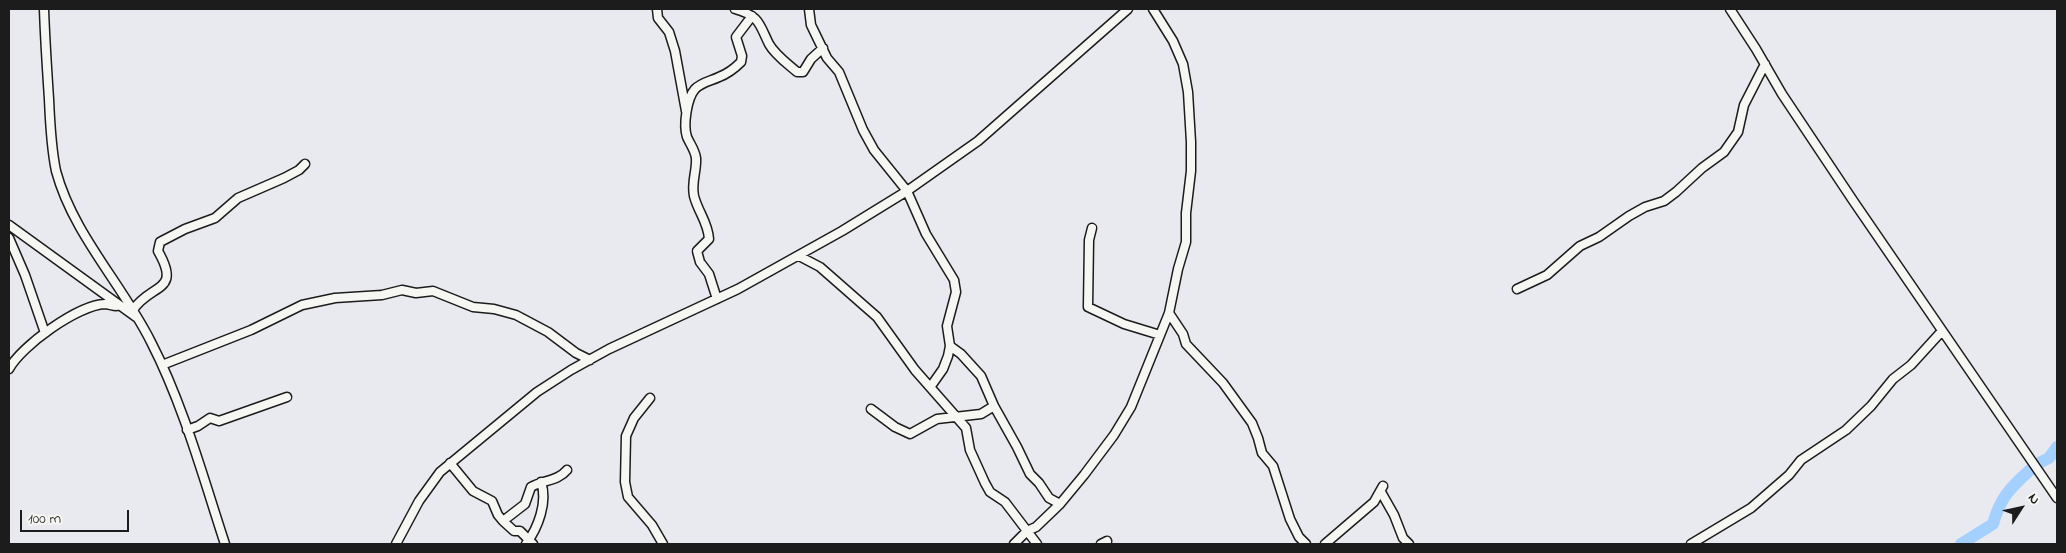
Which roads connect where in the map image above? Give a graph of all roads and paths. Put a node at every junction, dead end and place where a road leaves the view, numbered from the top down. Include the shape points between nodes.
1 (44, 9) edge
2 (657, 9) edge
3 (735, 9) edge
4 (809, 9) edge
5 (1128, 9) edge
6 (1153, 9) edge
7 (1730, 9) edge
8 (752, 16) junction
9 (824, 48) junction
10 (1765, 64) junction
11 (687, 114) junction
12 (305, 164) dead end
13 (907, 191) junction
14 (9, 225) edge
15 (1092, 228) dead end
16 (9, 238) edge
17 (799, 256) junction
18 (1517, 290) dead end
19 (717, 299) junction
20 (121, 308) junction
21 (133, 310) junction
22 (1169, 313) junction
23 (140, 320) junction
24 (1942, 331) junction
25 (45, 333) junction
26 (1160, 335) junction
27 (950, 346) junction
28 (20, 355) junction
29 (9, 358) edge
30 (590, 360) junction
31 (162, 365) junction
32 (9, 369) edge
33 (931, 386) junction
34 (288, 397) dead end
35 (650, 398) dead end
36 (994, 406) junction
37 (871, 409) dead end
38 (954, 417) junction
39 (187, 430) junction
40 (450, 463) junction
41 (567, 470) dead end
42 (541, 482) junction
43 (2057, 498) edge
44 (1060, 504) junction
45 (503, 521) junction
46 (1027, 531) junction
47 (529, 543) edge
48 (225, 544) edge
49 (397, 544) edge
50 (664, 544) edge
51 (1014, 544) edge
52 (1037, 544) edge
53 (1306, 544) edge
54 (1325, 544) edge
55 (1409, 544) edge
56 (1691, 544) edge

1 - 21 street via 52,149 57,172 85,236
2 - 11 street via 658,18 669,32 675,50
3 - 8 street
4 - 9 street via 811,25
5 - 13 street via 978,141
6 - 22 street via 1183,64 1191,142 1186,242
7 - 10 street
8 - 9 street via 760,22 770,44 797,72 803,72 811,59
8 - 11 street via 736,37 741,62 694,90
9 - 13 street via 826,58 839,72 854,112 874,150
10 - 18 street via 1744,105 1738,132 1724,152 1664,201 1629,216 1580,246 1546,275
10 - 24 street
11 - 19 street via 687,135 696,159 692,178 694,196 710,239 697,251 697,256 710,274
12 - 21 street via 300,170 238,198 215,218 160,242 158,251 167,270 166,278 162,288 144,298
13 - 17 street
13 - 27 street via 923,229 956,288 947,326
14 - 20 street
15 - 26 street via 1088,306 1124,324
16 - 25 street
17 - 19 street
17 - 33 street via 820,267 877,317 905,358
19 - 30 street
20 - 23 street
20 - 25 street via 105,304 88,308
21 - 23 street
22 - 26 street
22 - 53 street via 1186,344 1223,383 1252,423 1262,453 1273,466 1298,537
23 - 31 street
24 - 43 street
24 - 56 street via 1846,430 1801,460 1789,475 1751,508
25 - 28 street
26 - 44 street via 1122,423
27 - 33 street via 943,369
27 - 36 street via 981,376
28 - 29 street
28 - 32 street
30 - 31 street via 516,315 473,307 433,291 416,293 402,290 302,305 251,330
30 - 40 street via 537,392
31 - 39 street
33 - 38 street
34 - 39 street via 219,421 210,418
35 - 50 street via 634,418 626,436 625,482 628,497 652,524
36 - 38 street via 981,414
36 - 44 street via 1030,474 1048,498
37 - 38 street via 910,434 938,419
38 - 46 street via 966,428 970,450 990,492 1006,502
39 - 48 street
40 - 45 street via 473,490 492,501
40 - 49 street via 430,484
41 - 42 street via 557,479
42 - 45 street via 531,487 525,504
42 - 47 street via 540,516
44 - 46 street via 1036,527
45 - 47 street via 514,531 520,531
46 - 51 street
46 - 52 street
54 - 55 street via 1374,502 1382,489 1403,538

